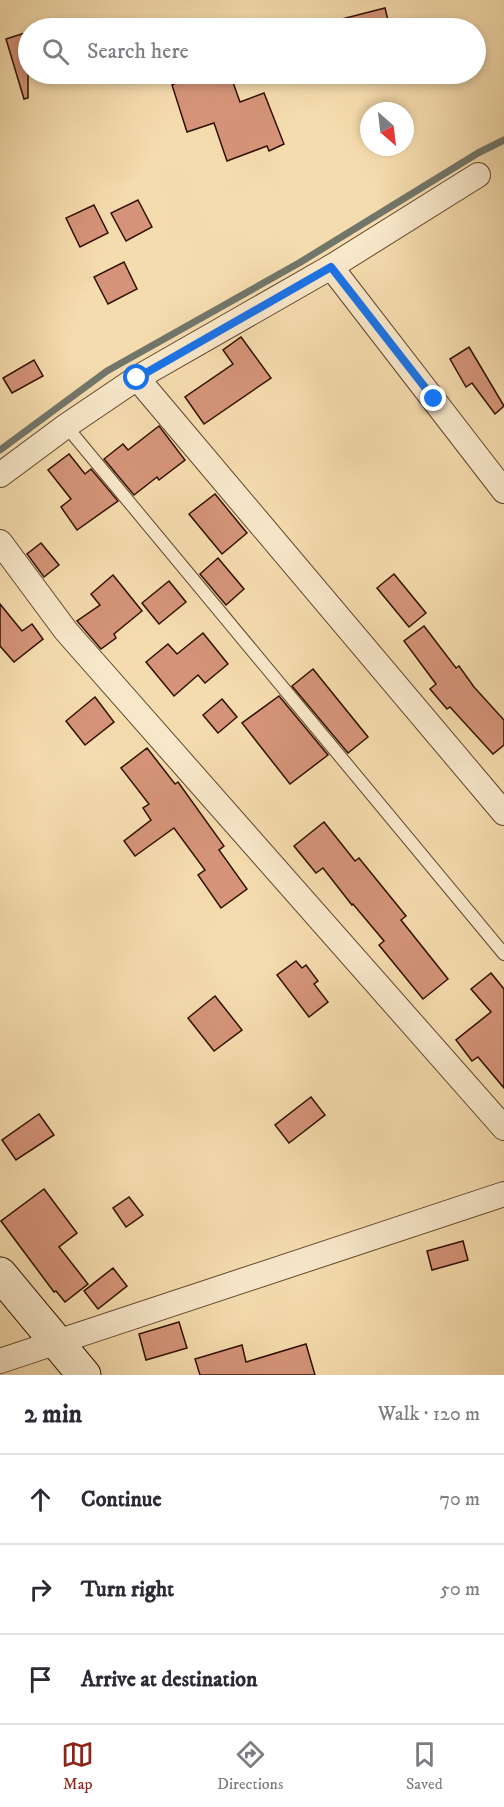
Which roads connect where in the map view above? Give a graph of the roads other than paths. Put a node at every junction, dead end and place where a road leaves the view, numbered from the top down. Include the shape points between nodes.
1 (478, 175) dead end
2 (331, 267) junction
3 (137, 378) junction
4 (66, 426) junction
5 (0, 475) edge
6 (504, 491) edge
7 (0, 542) edge
8 (504, 813) edge
9 (504, 954) edge
10 (504, 1128) edge
11 (504, 1194) edge
12 (0, 1274) edge
13 (57, 1342) junction
14 (0, 1361) edge
15 (84, 1375) edge

1 - 2 street
2 - 3 street
2 - 6 street
3 - 4 street
3 - 8 street
4 - 5 street
4 - 9 lane
7 - 10 street via 66,631
11 - 13 street
12 - 13 street
13 - 14 street
13 - 15 street

